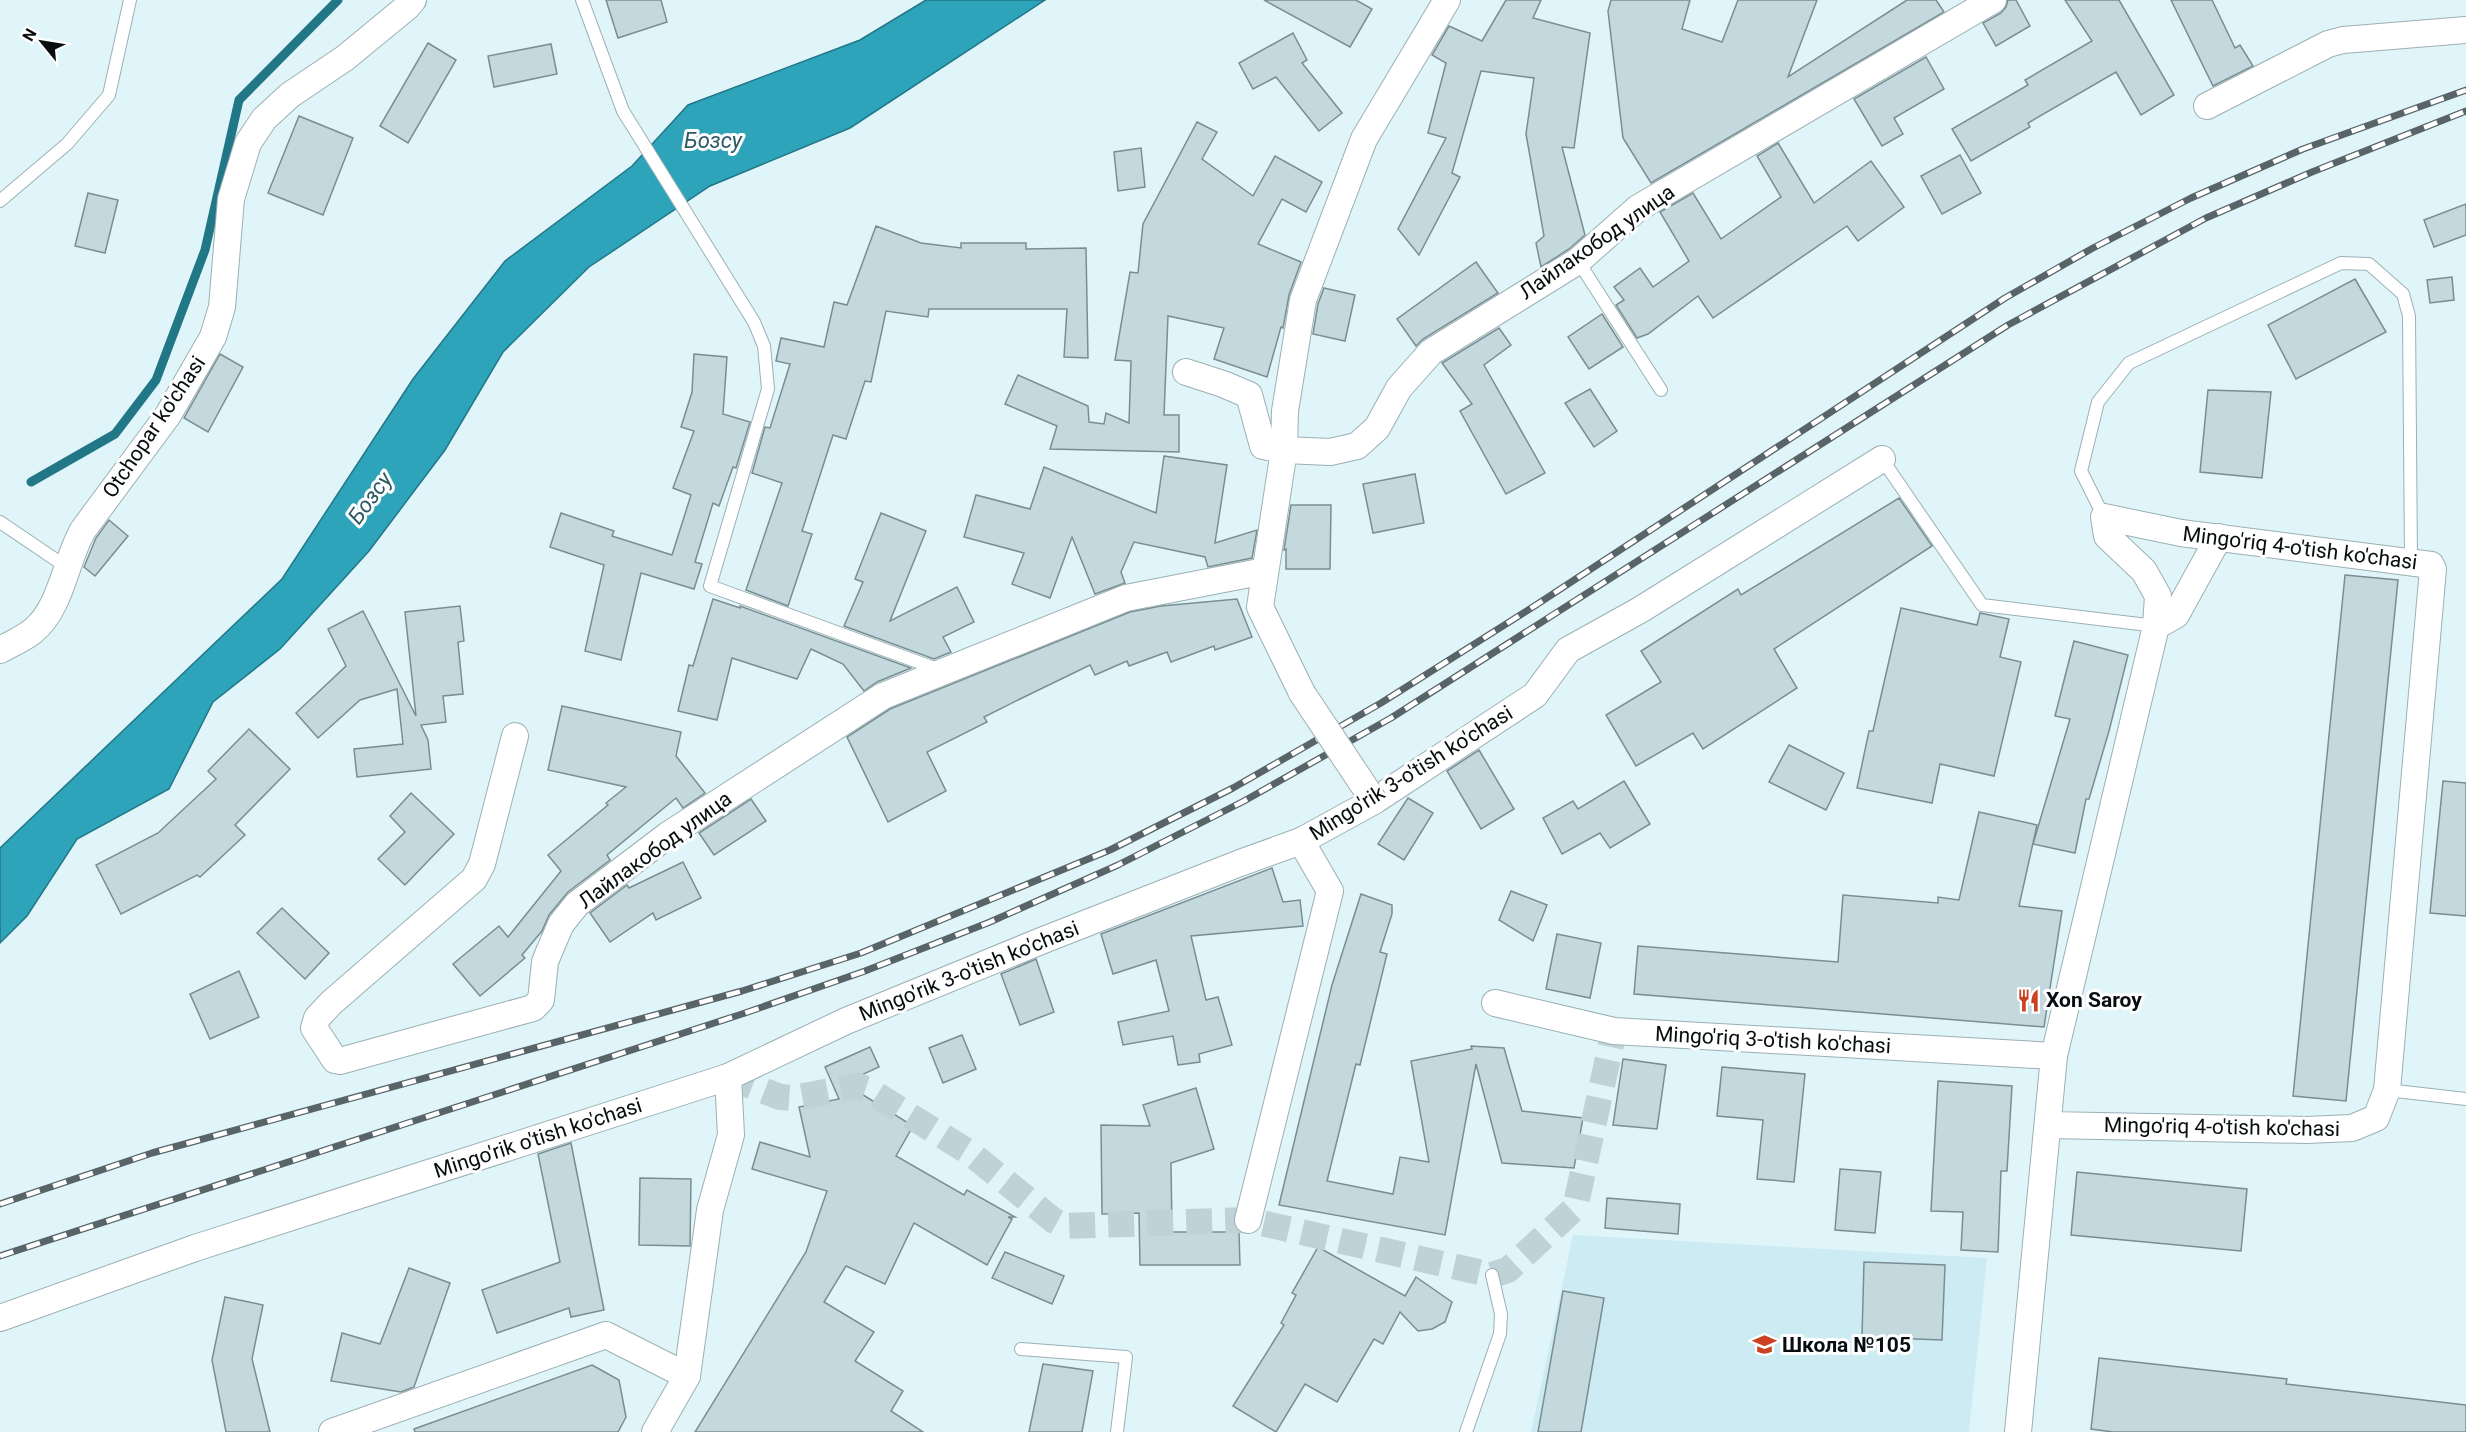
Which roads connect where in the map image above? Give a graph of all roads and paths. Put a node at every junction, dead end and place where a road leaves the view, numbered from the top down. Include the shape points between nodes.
1 (130, 0) edge
2 (413, 0) edge
3 (582, 0) edge
4 (1446, 0) edge
5 (1994, 0) edge
6 (2466, 30) edge
7 (2207, 106) dead end
8 (0, 201) edge
9 (1578, 261) junction
10 (1186, 372) dead end
11 (1661, 390) dead end
12 (1284, 450) junction
13 (1882, 459) joint
14 (2104, 516) junction
15 (0, 522) edge
16 (2219, 537) junction
17 (2411, 562) junction
18 (68, 568) junction
19 (1265, 571) junction
20 (2156, 626) junction
21 (0, 650) edge
22 (944, 672) junction
23 (515, 736) dead end
24 (1374, 801) junction
25 (1301, 841) junction
26 (1495, 1003) dead end
27 (2054, 1056) junction
28 (728, 1077) junction
29 (2387, 1090) junction
30 (2466, 1099) edge
31 (2049, 1125) junction
32 (1248, 1220) dead end
33 (1492, 1275) dead end
34 (0, 1318) edge
35 (1021, 1349) dead end
36 (687, 1376) junction
37 (332, 1432) edge
38 (655, 1432) edge
39 (1117, 1432) edge
40 (1466, 1432) edge
41 (2018, 1432) edge

1 - 8 lane via 109,95 68,144
2 - 18 street, Otchopar ko'chasi via 345,58 290,95 264,119 248,143 231,199 222,307 213,337 168,415 83,530
3 - 22 lane via 623,111 765,346 768,389 710,586
4 - 12 street via 1364,139 1303,300 1285,411
5 - 9 street, Лайлакобод улица via 1638,208
6 - 7 street via 2328,44
9 - 11 lane
9 - 12 street, Лайлакобод улица via 1431,352 1399,388 1377,428 1357,446 1330,453
10 - 12 street, Лайлакобод улица via 1249,395 1263,446
12 - 19 street
13 - 20 lane via 1982,605
13 - 24 street, Mingo'rik 3-o'tish ko'chasi via 1640,610 1568,650 1535,695
14 - 16 street, Mingo'riq 4-o'tish ko'chasi via 2146,527
14 - 17 lane via 2081,471 2098,402 2129,363 2341,263 2369,264 2403,294 2409,316
14 - 20 street via 2107,536 2144,571 2158,596
15 - 18 lane
16 - 17 street, Mingo'riq 4-o'tish ko'chasi
16 - 20 street via 2176,615
17 - 29 street, Mingo'riq 4-o'tish ko'chasi via 2433,569
18 - 21 street, Otchopar ko'chasi via 43,620 34,630
19 - 22 street, Лайлакобод улица via 1126,597
19 - 24 street, bridge via 1260,608 1302,693
20 - 27 street
22 - 23 street, Лайлакобод улица via 884,696 668,836 577,904 561,924 549,952 541,1000 533,1008 335,1060 314,1028 317,1018 474,879 482,864
24 - 25 street, Mingo'rik 3-o'tish ko'chasi
25 - 28 street, Mingo'rik 3-o'tish ko'chasi via 889,1003
25 - 32 street via 1330,891
26 - 27 street, Mingo'riq 3-o'tish ko'chasi via 1614,1031
27 - 31 street
28 - 34 street, Mingo'rik o'tish ko'chasi via 195,1248
28 - 36 street via 731,1135 710,1210
29 - 30 lane
29 - 31 street, Mingo'riq 4-o'tish ko'chasi via 2376,1118 2352,1128
31 - 41 street
33 - 40 lane via 1501,1314 1500,1334
35 - 39 lane via 1126,1357
36 - 37 street via 606,1335
36 - 38 street

